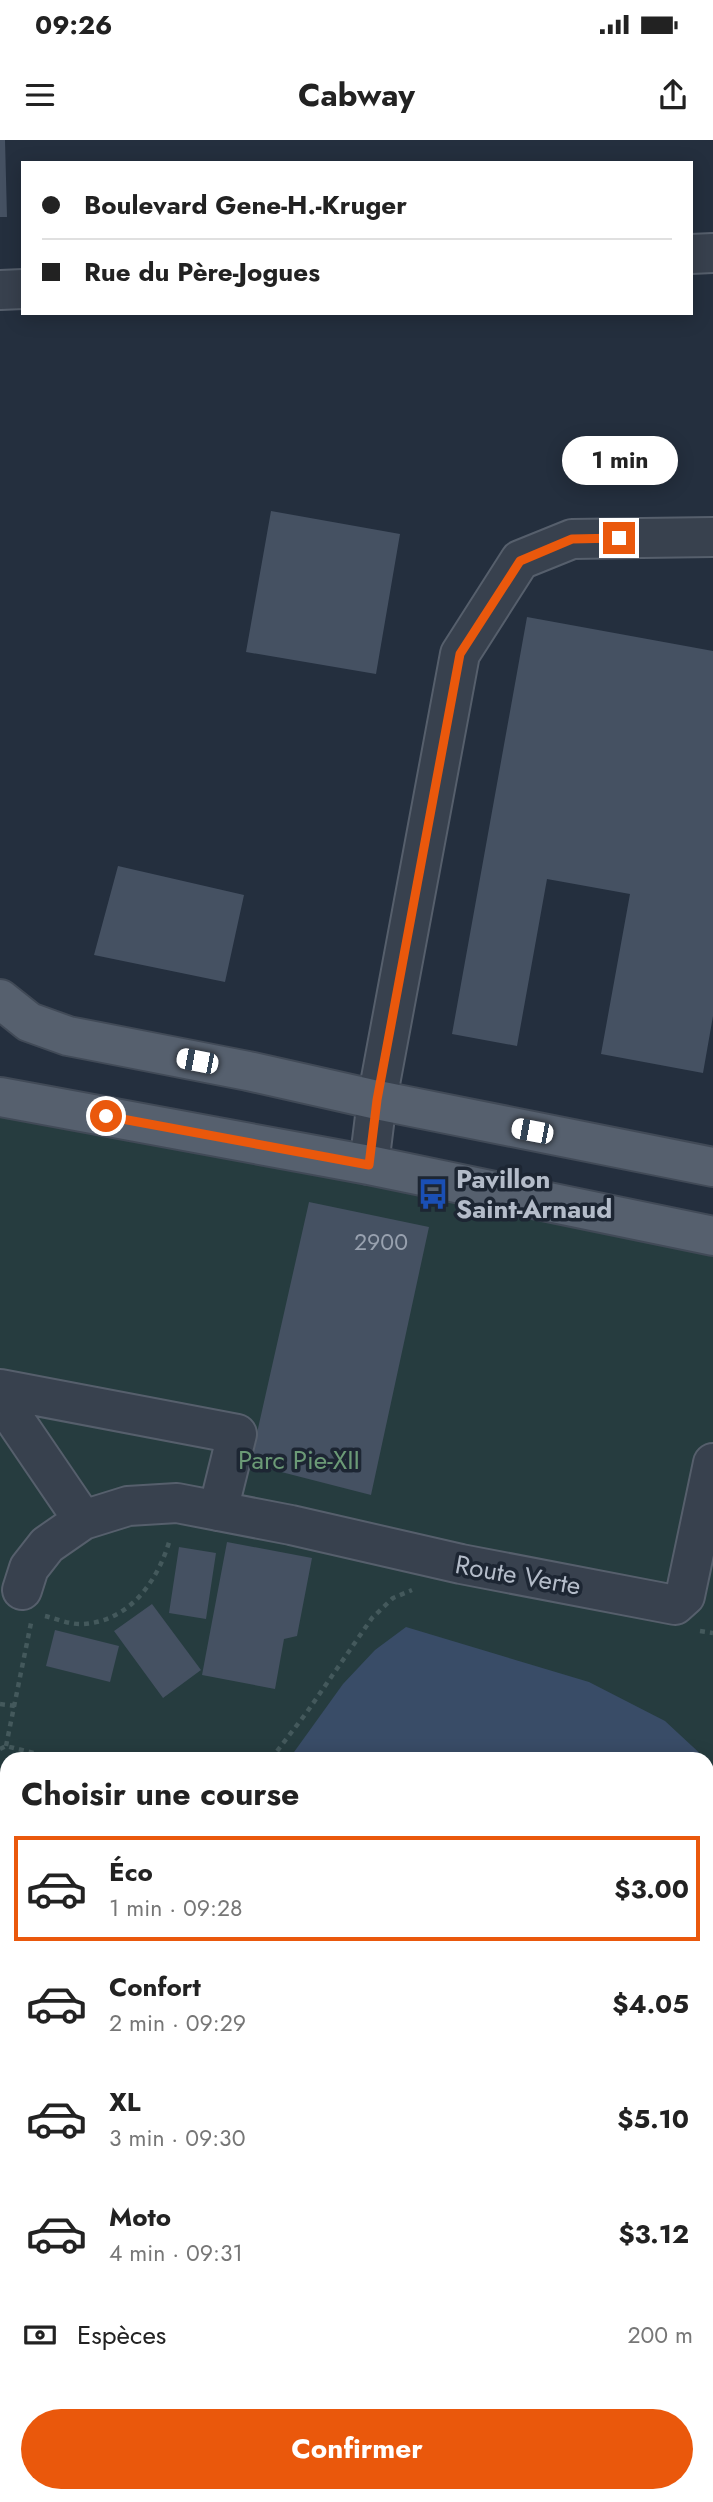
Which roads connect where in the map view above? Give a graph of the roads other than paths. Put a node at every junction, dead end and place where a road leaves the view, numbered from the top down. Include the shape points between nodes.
1 (713, 253) edge
2 (693, 254) edge
3 (21, 289) edge
4 (0, 290) edge
5 (713, 537) edge
6 (0, 999) edge
7 (0, 1097) edge
8 (377, 1100) junction
9 (369, 1165) junction
10 (713, 1167) edge
11 (713, 1236) edge
12 (0, 1389) edge
13 (0, 1398) edge
14 (713, 1462) edge
15 (218, 1511) junction
16 (83, 1520) junction
17 (22, 1590) dead end

1 - 2 street
3 - 4 street
5 - 8 street via 572,539 520,561 460,654
6 - 8 main road via 29,1022 68,1036
7 - 9 main road
8 - 9 street
8 - 10 main road
9 - 11 main road
12 - 15 street via 237,1434
13 - 16 street
14 - 15 street via 685,1596 675,1605
15 - 16 street via 177,1503 128,1506
16 - 17 street via 47,1545 29,1567

